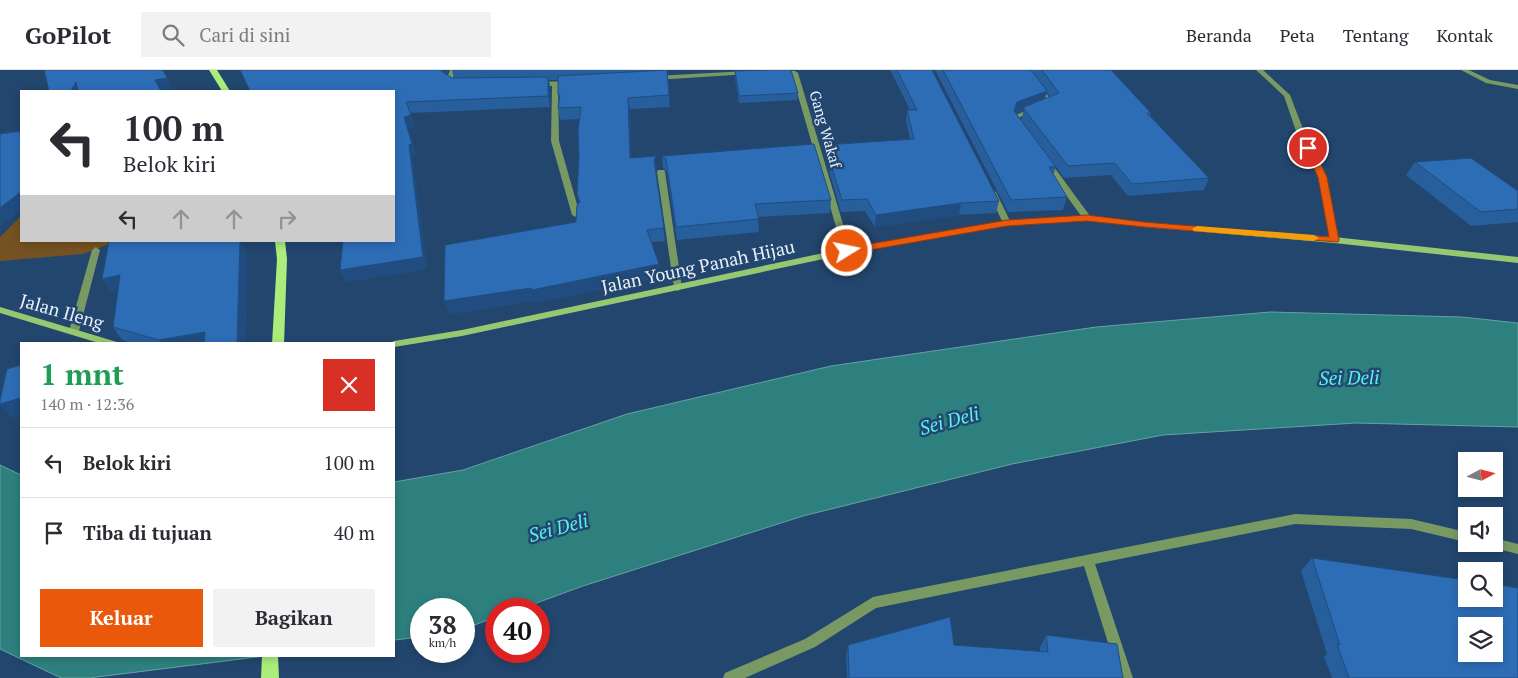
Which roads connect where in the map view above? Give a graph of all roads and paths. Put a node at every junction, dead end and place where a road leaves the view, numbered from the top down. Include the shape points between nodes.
1 (214, 70) edge
2 (453, 70) edge
3 (1026, 70) edge
4 (1259, 70) edge
5 (1464, 70) edge
6 (708, 72) edge
7 (757, 72) edge
8 (767, 72) edge
9 (650, 78) edge
10 (574, 82) edge
11 (525, 84) edge
12 (555, 84) junction
13 (465, 85) edge
14 (1518, 87) edge
15 (225, 90) edge
16 (1022, 129) edge
17 (1040, 153) edge
18 (661, 172) edge
19 (990, 187) edge
20 (576, 215) edge
21 (1087, 218) junction
22 (1007, 223) junction
23 (1334, 240) junction
24 (280, 242) edge
25 (96, 250) dead end
26 (847, 251) junction
27 (1518, 260) edge
28 (678, 288) junction
29 (0, 310) edge
30 (74, 331) junction
31 (108, 342) edge
32 (278, 342) edge
33 (395, 344) edge
34 (1458, 535) edge
35 (1503, 545) edge
36 (1518, 549) edge
37 (1088, 562) junction
38 (270, 657) edge
39 (270, 678) edge
40 (730, 678) edge
41 (1126, 678) edge

1 - 15 main road
2 - 13 street via 449,81
3 - 16 street via 1051,104 1017,116 1016,121
4 - 23 street via 1287,95 1322,177
5 - 14 street via 1488,82
6 - 7 street
6 - 9 street
8 - 26 street, Gang Wakaf via 796,73
10 - 12 street
11 - 12 street
12 - 20 street via 555,141
17 - 21 street
18 - 28 street
19 - 22 street
21 - 22 street, Jalan Young Panah Hijau
21 - 23 street, Jalan Young Panah Hijau
22 - 26 street, Jalan Young Panah Hijau
23 - 27 street, Jalan Young Panah Hijau
24 - 32 main road
25 - 30 street
26 - 28 street, Jalan Young Panah Hijau
28 - 33 street, Jalan Young Panah Hijau
29 - 30 street, Jalan Ileng
30 - 31 street, Jalan Ileng
34 - 37 street via 1411,524 1295,519
35 - 36 street
37 - 40 street via 872,603 810,643
37 - 41 street
38 - 39 main road

